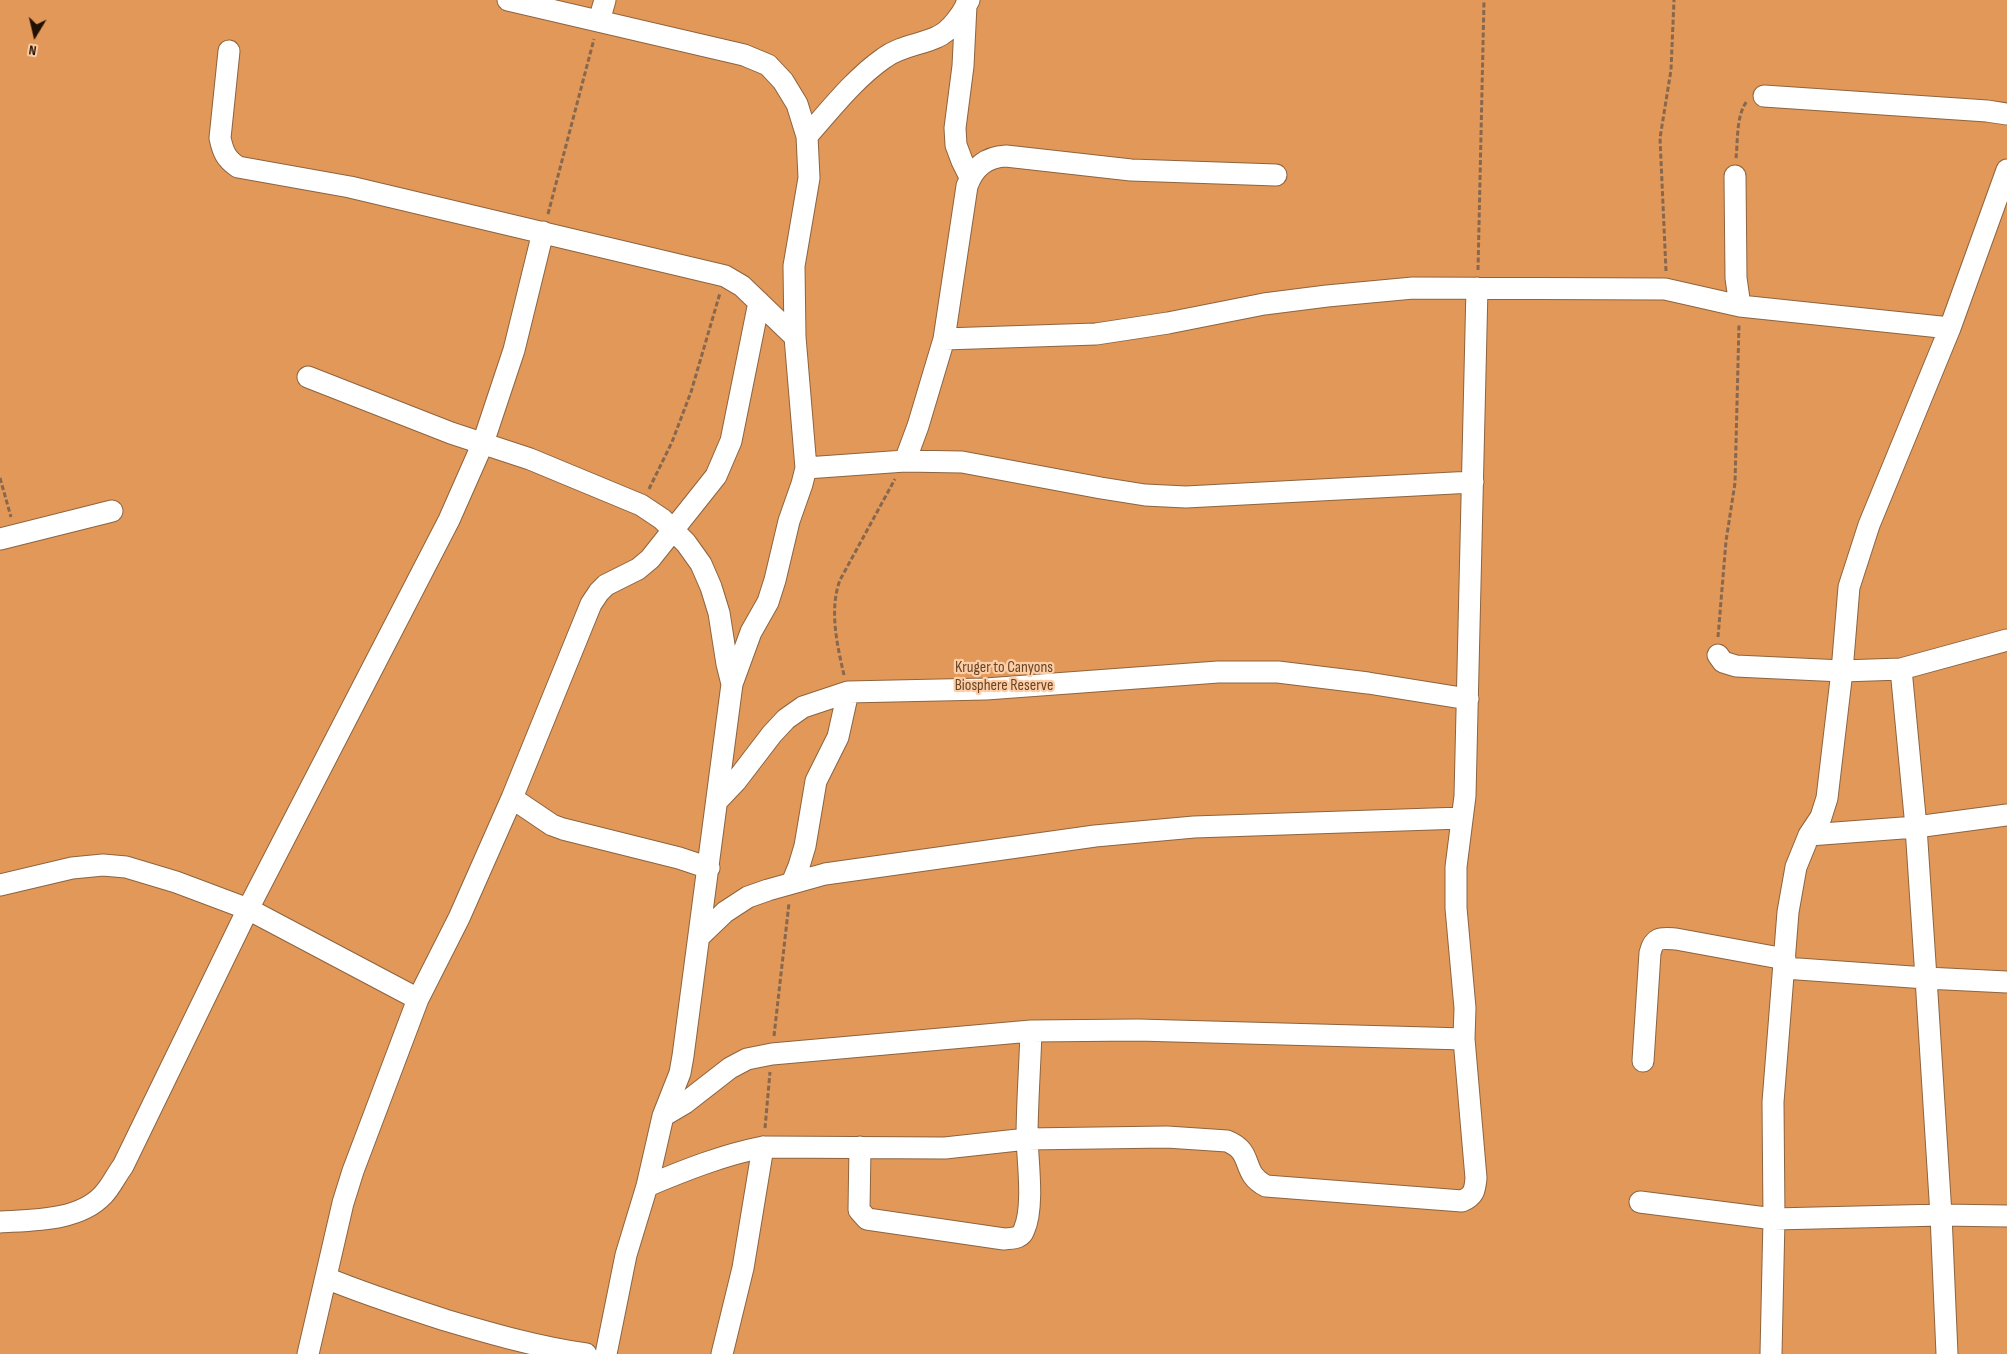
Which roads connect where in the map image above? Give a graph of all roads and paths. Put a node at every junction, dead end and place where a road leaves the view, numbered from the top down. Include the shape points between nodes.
1 (508, 0) edge
2 (605, 0) edge
3 (1484, 0) edge
4 (1674, 0) edge
5 (968, 3) edge
6 (599, 21) junction
7 (230, 51) dead end
8 (1764, 96) joint
9 (2007, 114) edge
10 (806, 136) junction
11 (2007, 170) edge
12 (1276, 175) dead end
13 (1735, 176) joint
14 (970, 177) junction
15 (543, 232) junction
16 (725, 276) junction
17 (1477, 288) junction
18 (1665, 289) junction
19 (758, 302) junction
20 (1740, 306) junction
21 (1950, 328) junction
22 (795, 337) junction
23 (944, 339) junction
24 (308, 377) dead end
25 (483, 443) junction
26 (905, 461) junction
27 (806, 468) junction
28 (0, 478) edge
29 (1473, 482) junction
30 (641, 505) junction
31 (112, 511) dead end
32 (674, 530) junction
33 (8, 537) edge
34 (2007, 640) edge
35 (1718, 655) joint
36 (1902, 669) junction
37 (1842, 671) junction
38 (732, 684) junction
39 (848, 692) junction
40 (1468, 699) junction
41 (512, 798) junction
42 (718, 800) junction
43 (2007, 815) edge
44 (1462, 818) junction
45 (1916, 827) junction
46 (1809, 835) junction
47 (709, 868) junction
48 (792, 883) junction
49 (0, 885) edge
50 (248, 908) junction
51 (700, 936) junction
52 (1785, 964) junction
53 (1926, 978) junction
54 (2007, 982) edge
55 (418, 999) junction
56 (1031, 1031) junction
57 (1464, 1039) junction
58 (772, 1054) junction
59 (1643, 1061) dead end
60 (663, 1116) junction
61 (1027, 1139) junction
62 (763, 1147) junction
63 (860, 1148) junction
64 (647, 1186) junction
65 (1640, 1202) dead end
66 (1941, 1215) junction
67 (2007, 1216) edge
68 (1774, 1219) junction
69 (0, 1222) edge
70 (326, 1278) junction
71 (308, 1354) edge
72 (586, 1354) edge
73 (606, 1354) edge
74 (722, 1354) edge
75 (1771, 1354) edge
76 (1948, 1354) edge

1 - 6 street
2 - 6 street
3 - 17 path
4 - 18 path via 1671,70 1660,138
5 - 10 street via 939,37 885,56 857,80
5 - 14 street via 955,128 956,145
6 - 10 street via 735,53 768,65 797,104
6 - 15 path
7 - 15 street via 220,138 222,151 229,161 238,166 350,187
8 - 9 street
8 - 13 path via 1749,98 1744,105
10 - 22 street via 809,178 794,266
11 - 21 street
12 - 14 street via 1131,170 998,156 977,167
13 - 20 street via 1736,278
14 - 23 street
15 - 16 street
15 - 25 street via 514,350
16 - 19 street via 734,279
16 - 30 path via 672,442
17 - 18 street
17 - 23 street via 1413,288 1328,296 1096,334
17 - 29 street
18 - 20 street
19 - 22 street
19 - 32 street via 741,396 723,461 716,476
20 - 21 street
20 - 35 path via 1735,483 1726,541
21 - 37 street via 1856,564 1849,587
22 - 27 street
23 - 26 street
24 - 25 street
25 - 30 street
25 - 50 street via 449,520
26 - 27 street
26 - 29 street via 962,462 1145,495 1186,496
26 - 39 path via 835,594 834,617
27 - 38 street via 768,602 751,632
28 - 33 path
29 - 40 street
30 - 32 street
31 - 33 street
32 - 38 street via 700,564 711,587
32 - 41 street via 650,559 638,569 606,584 591,604
34 - 36 street
35 - 37 street via 1723,662 1736,666
36 - 37 street
36 - 45 street
37 - 46 street via 1827,798 1821,817
38 - 42 street
39 - 40 street via 986,688 1218,672 1278,672
39 - 42 street via 802,707 786,719
39 - 48 street via 838,737 816,781 805,846
40 - 44 street
41 - 47 street via 563,829
41 - 55 street via 459,918
42 - 47 street
43 - 45 street
44 - 48 street via 1194,827 1095,836 825,874
44 - 57 street via 1456,908 1465,1008
45 - 46 street
45 - 53 street
46 - 52 street via 1796,867 1788,912
47 - 51 street
48 - 51 street via 748,897 725,912
48 - 58 path
49 - 50 street via 72,868 126,867
50 - 55 street
50 - 69 street via 123,1166 104,1194 90,1206 74,1212 45,1219
51 - 60 street via 680,1073
52 - 53 street
52 - 59 street via 1676,939 1656,940 1650,953
52 - 68 street via 1773,1102
53 - 54 street
53 - 66 street
55 - 70 street via 353,1171
56 - 57 street via 1138,1030
56 - 58 street
56 - 61 street
57 - 61 street via 1476,1178 1474,1194 1462,1200 1266,1186 1257,1182 1250,1173 1241,1148 1227,1141 1167,1137
58 - 60 street via 747,1059 730,1068
58 - 62 path
60 - 64 street
61 - 63 street via 945,1148
61 - 63 street via 1030,1187 1024,1231 1016,1238 1004,1239 867,1219 859,1210
62 - 63 street
62 - 64 street via 727,1156
62 - 74 street via 743,1268
64 - 73 street via 626,1255
65 - 68 street
66 - 67 street
66 - 68 street
66 - 76 street
68 - 75 street
70 - 71 street
70 - 72 street via 373,1297 505,1338

